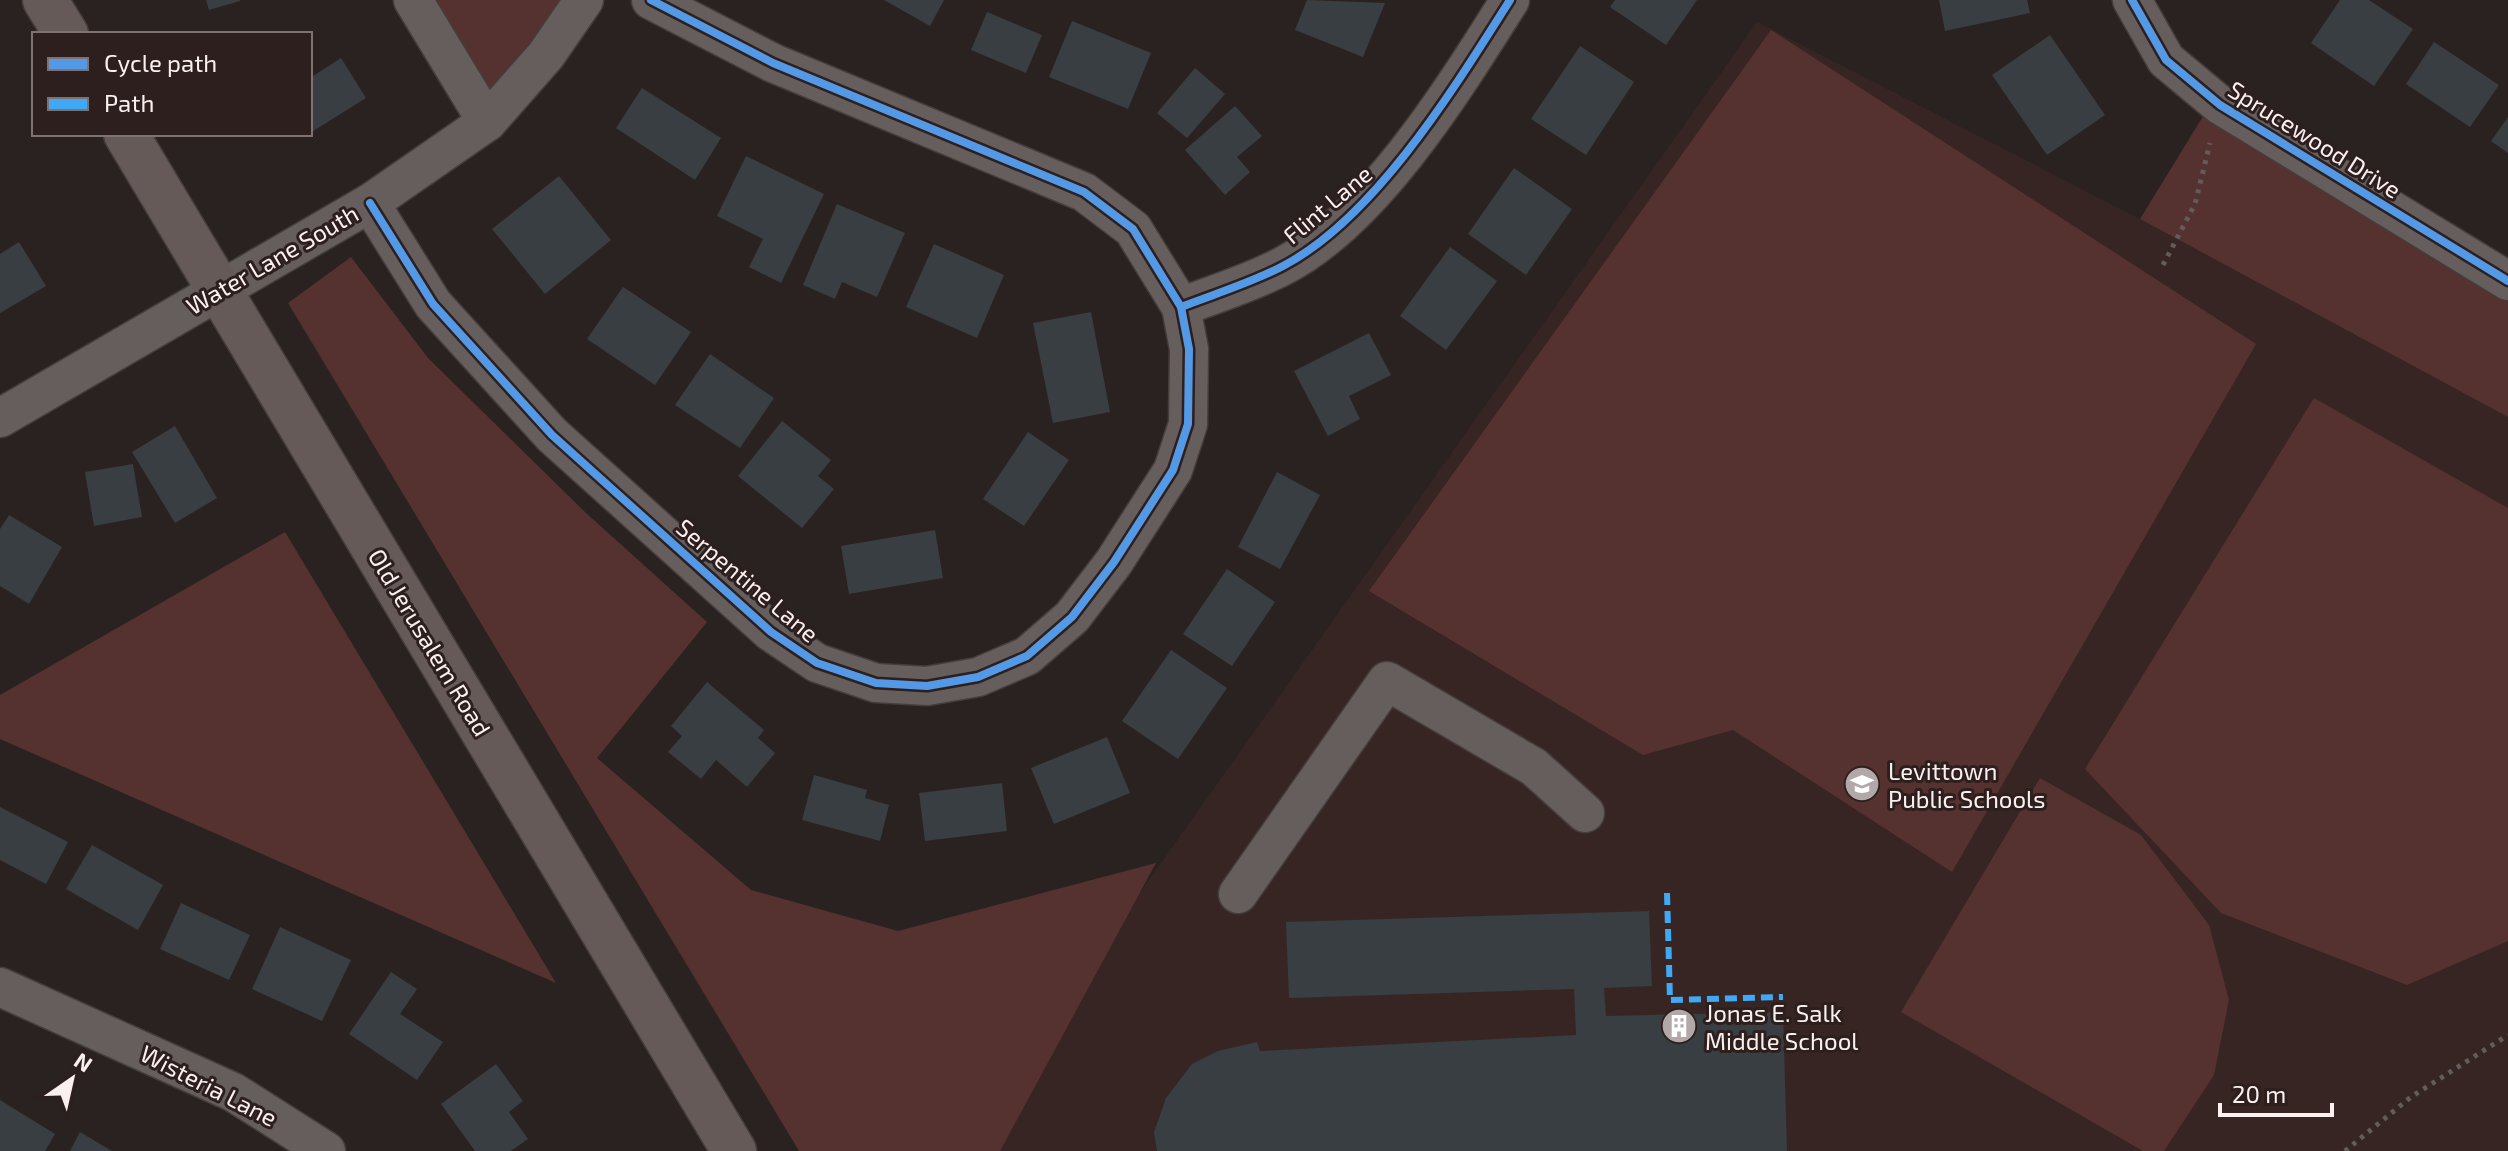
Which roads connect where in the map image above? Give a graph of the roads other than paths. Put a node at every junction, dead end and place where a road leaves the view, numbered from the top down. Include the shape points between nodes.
1 (45, 0) edge
2 (413, 0) edge
3 (584, 0) edge
4 (651, 0) edge
5 (1510, 0) edge
6 (2132, 0) edge
7 (65, 32) edge
8 (487, 122) junction
9 (127, 136) edge
10 (370, 203) junction
11 (2508, 281) edge
12 (220, 289) junction
13 (1181, 307) junction
14 (0, 418) edge
15 (1585, 813) dead end
16 (1238, 894) dead end
17 (0, 987) edge
18 (326, 1151) edge
19 (734, 1151) edge

1 - 7 main road
2 - 8 street
3 - 8 street, Water Lane South via 546,55
4 - 13 street, Serpentine Lane via 773,63 1084,192 1133,229
5 - 13 street, Flint Lane via 1388,180 1314,246 1283,266
6 - 11 street, Sprucewood Drive via 2166,60 2220,105
8 - 10 street, Water Lane South
9 - 12 main road, Old Jerusalem Road
10 - 12 street, Water Lane South
10 - 13 street, Serpentine Lane via 433,304 552,435 771,632 817,663 876,683 927,686 978,677 1027,656 1072,617 1173,470 1188,424 1189,349
12 - 14 street, Water Lane South
12 - 19 main road, Old Jerusalem Road
15 - 16 street via 1534,767 1387,681
17 - 18 street, Wisteria Lane via 233,1092

